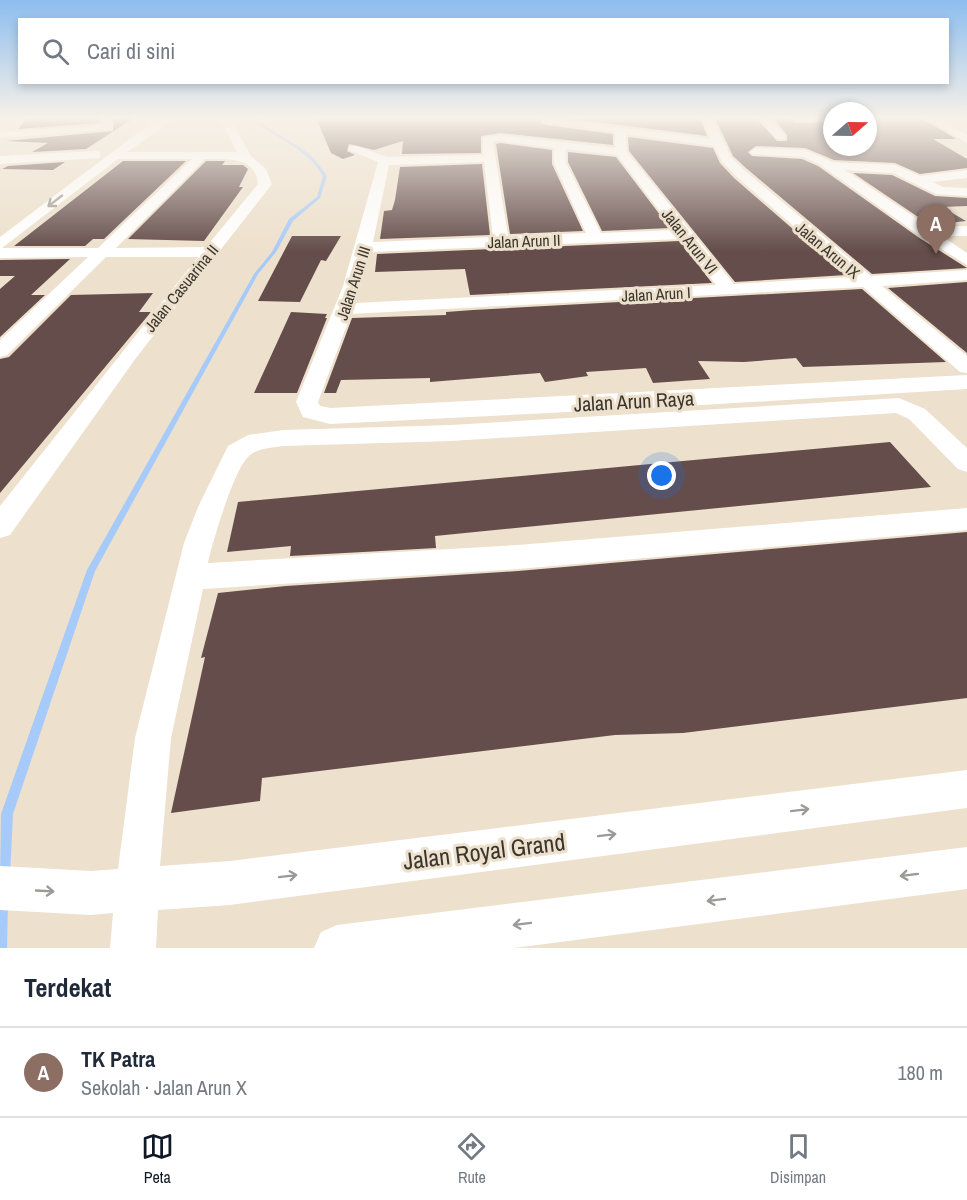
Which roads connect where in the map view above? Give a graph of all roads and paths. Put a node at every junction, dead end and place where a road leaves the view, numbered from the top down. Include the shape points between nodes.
1 (92, 162) edge
2 (97, 162) edge
3 (196, 162) edge
4 (251, 162) edge
5 (385, 162) edge
6 (490, 162) edge
7 (561, 162) edge
8 (629, 162) edge
9 (730, 162) edge
10 (822, 162) edge
11 (830, 166) junction
12 (967, 174) edge
13 (68, 175) dead end
14 (916, 180) junction
15 (967, 192) edge
16 (967, 231) edge
17 (924, 232) junction
18 (682, 234) junction
19 (596, 238) junction
20 (501, 242) junction
21 (0, 244) edge
22 (365, 247) junction
23 (209, 252) junction
24 (0, 253) edge
25 (103, 254) junction
26 (967, 260) edge
27 (967, 275) edge
28 (866, 282) junction
29 (729, 290) junction
30 (346, 309) junction
31 (0, 351) edge
32 (967, 367) edge
33 (967, 382) edge
34 (307, 402) joint
35 (967, 463) edge
36 (967, 519) edge
37 (1, 525) edge
38 (190, 577) junction
39 (967, 789) edge
40 (967, 868) edge
41 (0, 888) edge
42 (137, 890) junction
43 (133, 948) edge
44 (337, 948) edge

1 - 13 street
2 -> 21 street
3 - 25 street
4 - 23 street, Jalan Casuarina II via 262,171 265,184
5 - 22 street, Jalan Arun III
6 - 20 street
7 - 19 street
8 - 18 street, Jalan Arun VI
9 - 28 street, Jalan Arun IX
10 - 11 street
11 - 14 street via 895,169
11 - 17 street
12 - 14 street
14 - 15 street via 948,194
16 - 17 street
17 - 26 street
18 - 19 street, Jalan Arun II
18 - 29 street, Jalan Arun VI
19 - 20 street, Jalan Arun II
20 - 22 street, Jalan Arun II
22 - 30 street, Jalan Arun III
23 - 25 street
23 - 37 street, Jalan Casuarina II
24 - 25 street
25 - 31 street
27 - 28 street, Jalan Arun I
28 - 29 street, Jalan Arun I
28 - 32 street, Jalan Arun IX
29 - 30 street, Jalan Arun I
30 - 34 street, Jalan Arun III
33 - 34 street, Jalan Arun Raya via 330,416 311,412
35 - 38 street via 917,414 899,405 463,432 268,439 237,452 211,507
36 - 38 street via 518,557
38 - 42 street via 153,738
42 -> 39 street, Jalan Royal Grand via 230,883
40 -> 44 street
41 -> 42 street, Jalan Royal Grand via 91,893
42 - 43 street

